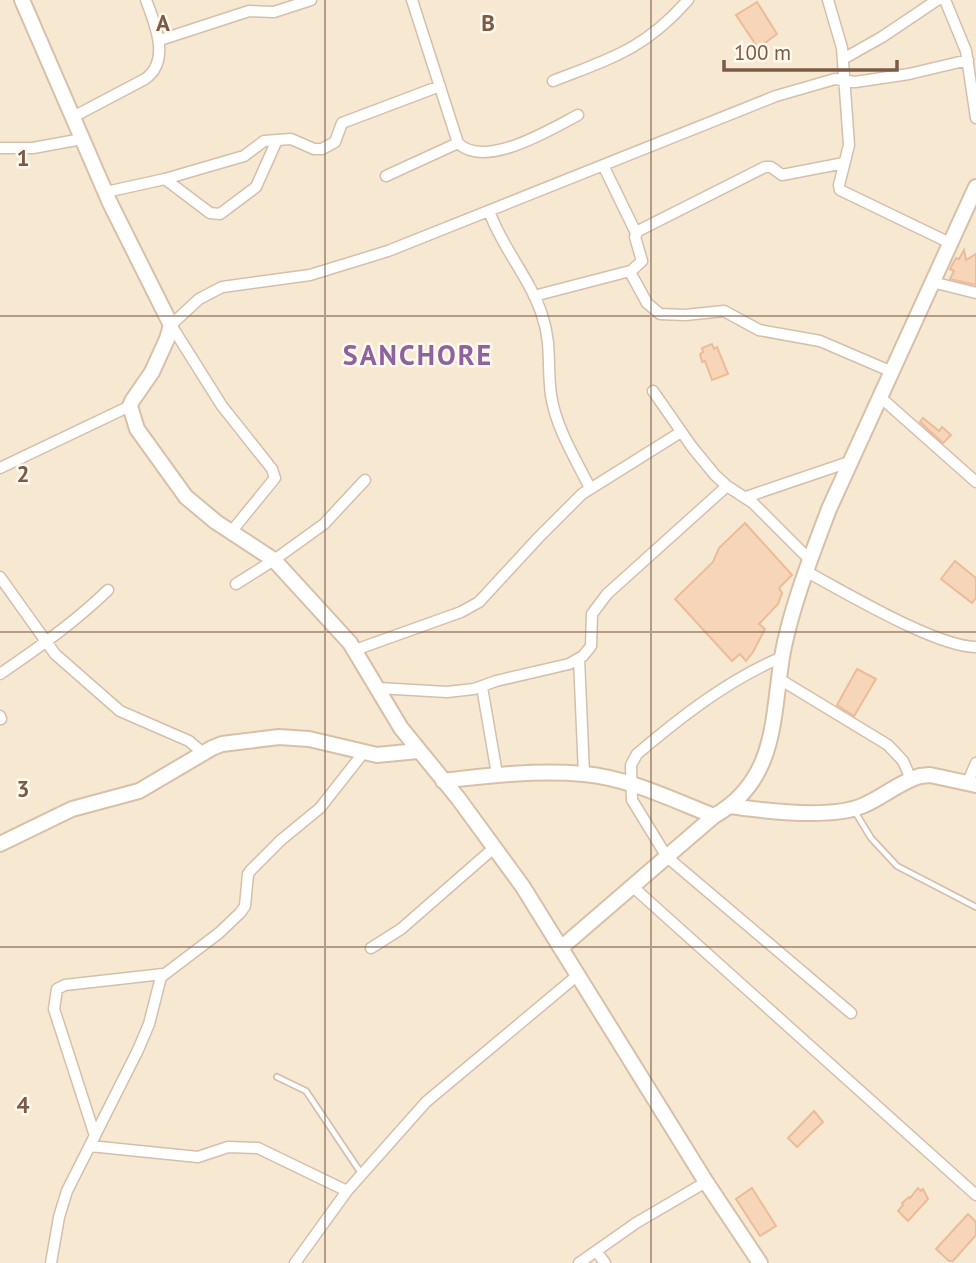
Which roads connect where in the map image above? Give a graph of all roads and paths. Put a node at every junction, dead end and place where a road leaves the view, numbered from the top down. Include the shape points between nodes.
1 (22, 0) edge
2 (146, 0) edge
3 (311, 0) edge
4 (412, 0) edge
5 (688, 0) edge
6 (828, 0) edge
7 (937, 0) edge
8 (945, 0) edge
9 (160, 40) junction
10 (843, 59) junction
11 (968, 60) junction
12 (843, 79) junction
13 (553, 81) dead end
14 (440, 86) junction
15 (578, 115) dead end
16 (73, 117) junction
17 (976, 117) edge
18 (82, 139) junction
19 (277, 140) junction
20 (458, 142) junction
21 (0, 148) edge
22 (844, 163) junction
23 (603, 165) junction
24 (386, 176) dead end
25 (165, 179) junction
26 (976, 187) edge
27 (106, 192) junction
28 (489, 211) junction
29 (636, 233) junction
30 (950, 243) junction
31 (630, 271) junction
32 (932, 282) junction
33 (976, 293) edge
34 (534, 296) junction
35 (171, 325) junction
36 (890, 371) junction
37 (653, 391) dead end
38 (879, 396) junction
39 (130, 406) junction
40 (681, 432) junction
41 (849, 462) junction
42 (0, 468) edge
43 (365, 480) dead end
44 (976, 482) edge
45 (727, 486) junction
46 (590, 488) junction
47 (746, 497) junction
48 (231, 532) junction
49 (274, 560) junction
50 (808, 566) junction
51 (0, 577) edge
52 (236, 584) dead end
53 (108, 590) dead end
54 (46, 643) junction
55 (976, 647) edge
56 (355, 650) junction
57 (782, 657) junction
58 (579, 659) junction
59 (0, 674) edge
60 (781, 680) junction
61 (482, 687) junction
62 (378, 688) junction
63 (418, 751) junction
64 (364, 752) junction
65 (203, 753) junction
66 (976, 764) edge
67 (497, 774) junction
68 (584, 774) junction
69 (911, 779) junction
70 (443, 781) junction
71 (630, 784) junction
72 (971, 784) edge
73 (730, 806) junction
74 (853, 809) junction
75 (714, 816) junction
76 (0, 844) edge
77 (495, 847) junction
78 (667, 857) junction
79 (634, 887) junction
80 (976, 907) edge
81 (562, 947) junction
82 (371, 948) dead end
83 (163, 974) junction
84 (579, 974) junction
85 (851, 1013) dead end
86 (277, 1077) dead end
87 (95, 1136) junction
88 (90, 1146) junction
89 (361, 1174) junction
90 (706, 1182) junction
91 (347, 1191) junction
92 (976, 1195) edge
93 (596, 1251) junction
94 (51, 1263) edge
95 (295, 1263) edge
96 (579, 1263) edge
97 (605, 1263) edge
98 (760, 1263) edge

1 - 16 street
2 - 9 street
3 - 9 street via 274,12 249,11
4 - 14 street
5 - 13 street via 664,26 626,53
6 - 10 street
7 - 10 street
8 - 11 street
9 - 16 street via 156,67 149,77
10 - 12 street
11 - 12 street via 909,74 855,82
11 - 17 street
12 - 22 street via 849,140
12 - 23 street via 755,103
14 - 19 street via 342,123 335,142 322,149 295,140
14 - 20 street
15 - 20 street via 504,148 479,152
16 - 18 street
18 - 21 street via 33,148
18 - 27 street
19 - 25 street via 260,143 244,156
19 - 25 street via 253,191 220,214 210,213
20 - 24 street
22 - 29 street via 782,175 765,167
22 - 30 street via 840,190
23 - 28 street
23 - 29 street
25 - 27 street
26 - 30 street
27 - 35 street
28 - 34 street
28 - 35 street via 346,265 310,275 222,287 199,299
29 - 31 street via 642,259
30 - 32 street
31 - 34 street
31 - 36 street via 641,295 660,314 724,311 759,330 811,338
32 - 33 street
32 - 36 street
34 - 46 street via 548,335 551,396 558,423
35 - 39 street via 156,363
35 - 48 street via 275,478
36 - 38 street
37 - 40 street
38 - 41 street
38 - 44 street
39 - 42 street
39 - 48 street via 137,429 186,497
40 - 45 street
40 - 46 street
41 - 47 street
41 - 50 street
43 - 49 street via 324,524
45 - 47 street
45 - 58 street via 607,594 592,614 592,646
46 - 56 street via 479,602
47 - 50 street
48 - 49 street
49 - 52 street
49 - 56 street
50 - 55 street via 930,635
50 - 57 street
51 - 54 street
53 - 54 street
54 - 59 street
54 - 65 street via 120,711 189,741
56 - 62 street
57 - 60 street
57 - 71 street via 710,696 637,754
58 - 61 street
58 - 68 street
60 - 69 street via 888,745
60 - 73 street via 767,753 755,777
61 - 62 street via 447,692
61 - 67 street
62 - 63 street
63 - 64 street
63 - 70 street
64 - 65 street via 279,737 222,744
64 - 83 street via 320,808 251,870 240,913
65 - 76 street via 139,791 72,809
66 - 72 street
67 - 68 street
67 - 70 street
68 - 71 street
69 - 72 street via 930,775
69 - 74 street
70 - 77 street
71 - 75 street
71 - 78 street via 634,803
73 - 74 street via 806,813
73 - 75 street
74 - 80 lane via 897,866
75 - 78 street
77 - 81 street
77 - 82 street via 401,929
78 - 79 street
78 - 85 street
79 - 81 street
79 - 92 street
81 - 84 street
83 - 87 street via 144,1037
83 - 87 street via 57,989 54,1009
84 - 89 street via 432,1096
84 - 90 street
86 - 89 lane via 306,1091
87 - 88 street
88 - 91 street via 198,1157 228,1147 258,1148
88 - 94 street via 62,1204
89 - 91 street
90 - 93 street
90 - 98 street
91 - 95 street
93 - 96 street
93 - 97 street

